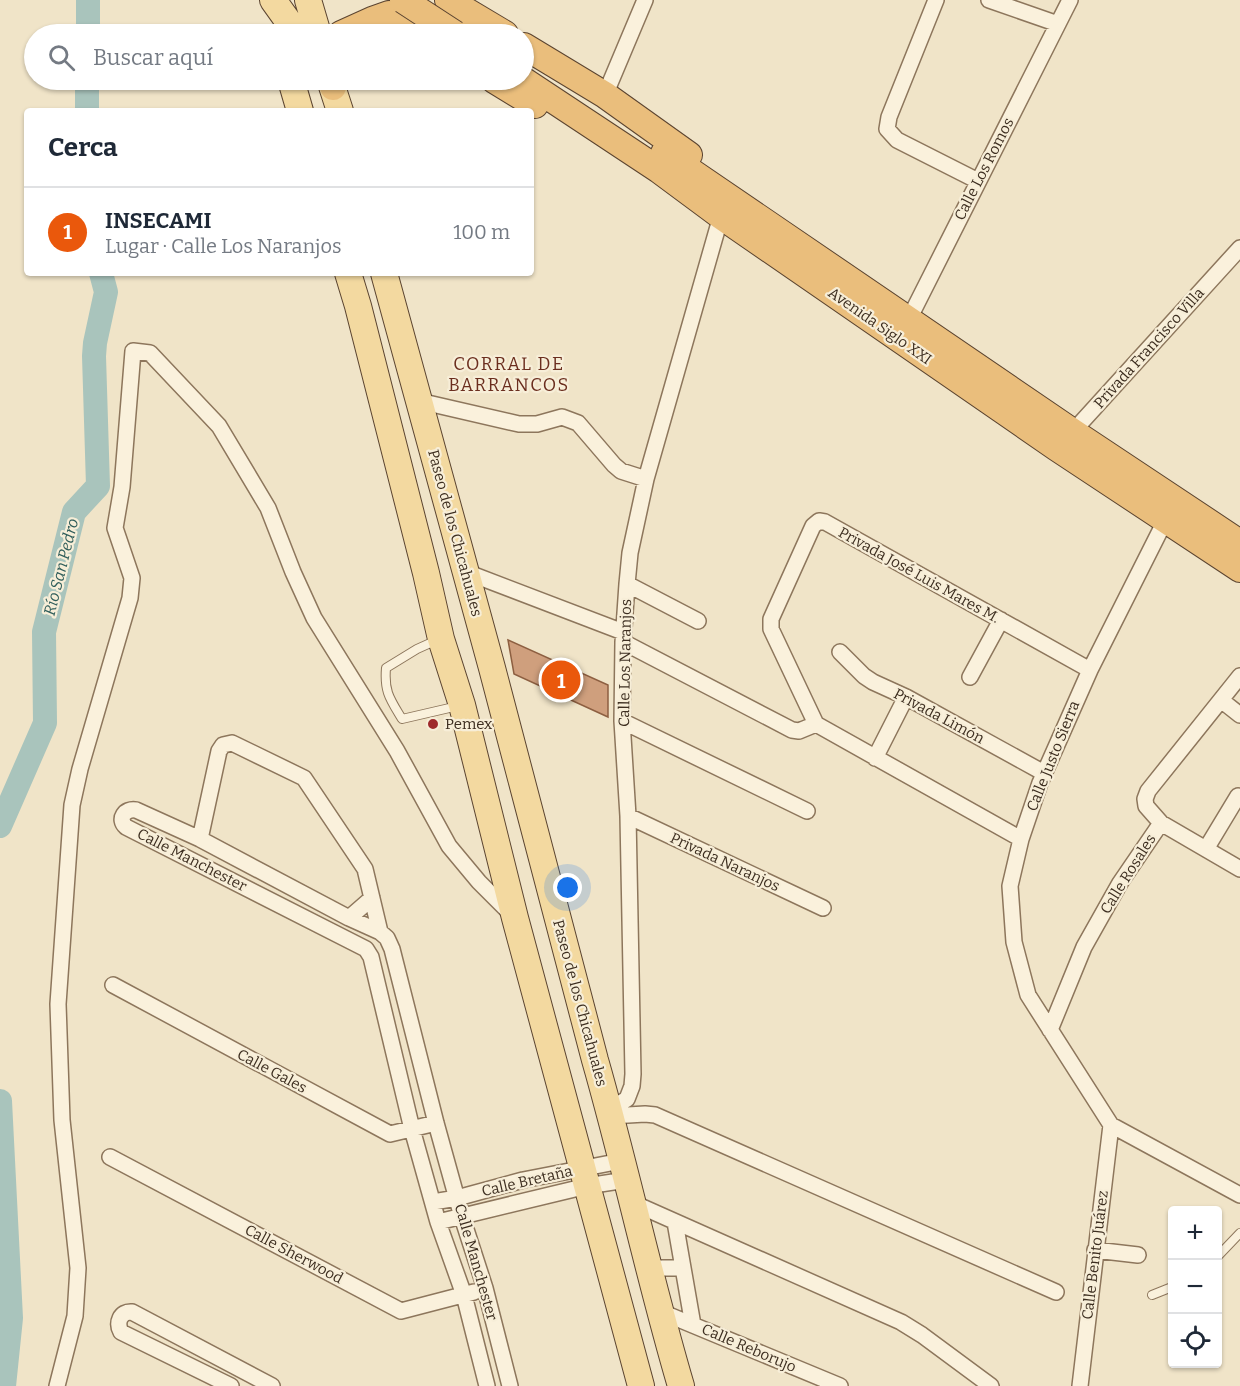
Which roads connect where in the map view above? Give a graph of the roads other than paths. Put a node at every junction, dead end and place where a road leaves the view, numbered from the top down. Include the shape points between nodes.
1 (264, 0) edge
2 (273, 0) edge
3 (308, 0) edge
4 (433, 0) edge
5 (448, 0) edge
6 (645, 0) edge
7 (936, 0) edge
8 (989, 0) edge
9 (1070, 0) edge
10 (386, 14) edge
11 (272, 24) edge
12 (291, 24) edge
13 (315, 24) edge
14 (364, 24) edge
15 (404, 24) edge
16 (420, 24) edge
17 (470, 24) edge
18 (488, 24) edge
19 (1058, 24) junction
20 (534, 52) edge
21 (534, 67) edge
22 (294, 90) edge
23 (334, 90) edge
24 (604, 95) junction
25 (526, 97) edge
26 (299, 108) edge
27 (339, 108) edge
28 (663, 163) junction
29 (978, 181) junction
30 (720, 215) junction
31 (789, 237) junction
32 (1240, 248) edge
33 (349, 276) edge
34 (385, 276) edge
35 (904, 329) junction
36 (419, 401) junction
37 (1065, 440) junction
38 (646, 479) junction
39 (1165, 521) junction
40 (1240, 543) edge
41 (1240, 570) edge
42 (466, 572) junction
43 (426, 573) junction
44 (627, 584) junction
45 (1001, 620) junction
46 (698, 621) dead end
47 (623, 637) junction
48 (441, 639) junction
49 (840, 652) dead end
50 (492, 668) junction
51 (1090, 670) junction
52 (1240, 676) edge
53 (970, 677) dead end
54 (906, 697) junction
55 (1221, 700) junction
56 (462, 705) junction
57 (1240, 715) edge
58 (622, 721) junction
59 (816, 724) junction
60 (875, 758) junction
61 (1044, 773) junction
62 (1238, 796) dead end
63 (807, 811) dead end
64 (628, 816) junction
65 (1161, 823) junction
66 (200, 839) junction
67 (1021, 839) junction
68 (1206, 849) junction
69 (1240, 869) edge
70 (372, 898) junction
71 (823, 908) dead end
72 (349, 918) junction
73 (515, 918) junction
74 (380, 932) junction
75 (366, 949) junction
76 (113, 985) dead end
77 (1050, 1029) junction
78 (610, 1113) junction
79 (436, 1123) junction
80 (1111, 1125) junction
81 (412, 1129) junction
82 (110, 1157) dead end
83 (584, 1177) junction
84 (626, 1181) junction
85 (1240, 1195) edge
86 (457, 1198) junction
87 (433, 1202) junction
88 (462, 1217) junction
89 (438, 1222) junction
90 (675, 1222) junction
91 (1240, 1233) edge
92 (1095, 1250) junction
93 (1222, 1252) edge
94 (1138, 1255) dead end
95 (648, 1268) junction
96 (682, 1268) junction
97 (485, 1288) junction
98 (1168, 1289) edge
99 (1056, 1292) dead end
100 (464, 1295) junction
101 (1152, 1295) dead end
102 (659, 1311) junction
103 (693, 1325) junction
104 (263, 1384) edge
105 (57, 1386) edge
106 (231, 1386) edge
107 (487, 1386) edge
108 (510, 1386) edge
109 (641, 1386) edge
110 (681, 1386) edge
111 (840, 1386) edge
112 (991, 1386) edge
113 (1080, 1386) edge

1 - 11 main road
2 - 12 main road
3 - 13 main road
4 - 17 highway
5 - 18 highway
6 - 24 street
7 - 29 street via 887,129 897,140
8 - 19 street
9 - 19 street, Calle Los Romos
10 - 14 highway
10 - 15 highway
10 - 16 highway, bridge
19 - 29 street, Calle Los Romos
20 - 24 highway
21 - 28 highway, Avenida Siglo XXI
22 - 26 main road
23 - 27 main road
24 - 31 highway via 718,176
25 - 28 highway, Avenida Siglo XXI
25 - 30 highway via 684,202
28 - 30 highway, Avenida Siglo XXI
28 - 31 highway, Avenida Siglo XXI
29 - 35 street, Calle Los Romos
30 - 35 highway, Avenida Siglo XXI
30 - 38 street, Calle Los Naranjos
31 - 35 highway, Avenida Siglo XXI
32 - 37 street, Privada Francisco Villa
33 - 43 main road
34 - 36 main road, Paseo de los Chicahuales
35 - 37 highway, Avenida Siglo XXI
36 - 38 street via 519,424 562,417 578,423 621,471
36 - 42 main road, Paseo de los Chicahuales
37 - 39 highway, Avenida Siglo XXI
37 - 40 highway, Avenida Siglo XXI
38 - 44 street, Calle Los Naranjos
39 - 41 highway, Avenida Siglo XXI
39 - 51 street, Calle Justo Sierra
42 - 47 street
42 - 50 main road, Paseo de los Chicahuales
43 - 48 main road
43 - 50 main road via 449,571 468,644 479,660
44 - 46 street
44 - 47 street, Calle Los Naranjos
45 - 51 street, Privada José Luis Mares M.
45 - 53 street
45 - 59 street, Privada José Luis Mares M. via 819,521 813,526 771,619 771,629
47 - 58 street, Calle Los Naranjos
47 - 59 street via 792,730
48 - 56 main road
48 - 56 lane via 386,668 387,694 402,718
49 - 54 street, Privada Limón via 864,676
50 - 78 main road, Paseo de los Chicahuales
51 - 61 street, Calle Justo Sierra
52 - 55 street, Calle Rosales
54 - 60 street
54 - 61 street, Privada Limón
55 - 57 street
55 - 65 street, Calle Rosales via 1148,790 1146,806
56 - 73 main road
58 - 63 street
58 - 64 street, Calle Los Naranjos
59 - 60 street
60 - 67 street
61 - 67 street, Calle Justo Sierra
62 - 68 street
64 - 71 street, Privada Naranjos
64 - 78 street, Calle Los Naranjos via 633,1074 627,1099
65 - 68 street
65 - 77 street, Calle Rosales via 1120,883 1084,947
66 - 70 street via 219,751 232,743 304,778 365,869
66 - 72 street, Calle Manchester
66 - 75 street, Calle Manchester via 136,810 123,816 126,827
67 - 77 street, Calle Justo Sierra via 1010,886 1014,942 1028,995
68 - 69 street
70 - 72 street
70 - 74 street
72 - 74 street, Calle Manchester
73 - 83 main road
73 - 105 street via 449,846 397,752 314,618 268,508 219,426 150,353 133,351 116,528 132,579 130,598 72,805 58,1004 62,1119 78,1268 75,1316
74 - 75 street
74 - 79 street, Calle Manchester via 392,949
75 - 81 street, Calle Manchester
76 - 81 street, Calle Gales via 390,1134
77 - 80 street, Calle Justo Sierra
78 - 84 main road, Paseo de los Chicahuales
78 - 99 street via 655,1115
79 - 81 street, Calle Gales
79 - 86 street, Calle Manchester
80 - 85 street, Calle Justo Sierra
80 - 92 street, Calle Benito Juárez
81 - 87 street, Calle Manchester
82 - 100 street, Calle Sherwood via 401,1311
83 - 84 street, Calle Bretaña
83 - 86 street, Calle Bretaña via 524,1180
83 - 88 street, Calle Bretaña
83 - 109 main road
84 - 90 street
84 - 95 main road, Paseo de los Chicahuales
86 - 87 street, Calle Bretaña
86 - 88 street, Calle Manchester
87 - 89 street, Calle Manchester
88 - 89 street, Calle Bretaña
88 - 97 street, Calle Manchester
89 - 100 street, Calle Manchester
90 - 96 street
90 - 112 street via 901,1322
91 - 93 lane
92 - 94 street
92 - 113 street, Calle Benito Juárez
95 - 96 street
95 - 102 main road, Paseo de los Chicahuales
96 - 103 street
97 - 100 street, Calle Sherwood
97 - 108 street, Calle Manchester
98 - 101 lane
100 - 107 street, Calle Manchester
102 - 103 street, Calle Reborujo
102 - 110 main road, Paseo de los Chicahuales
103 - 111 street, Calle Reborujo
104 - 106 street via 132,1312 122,1315 118,1326 121,1332

